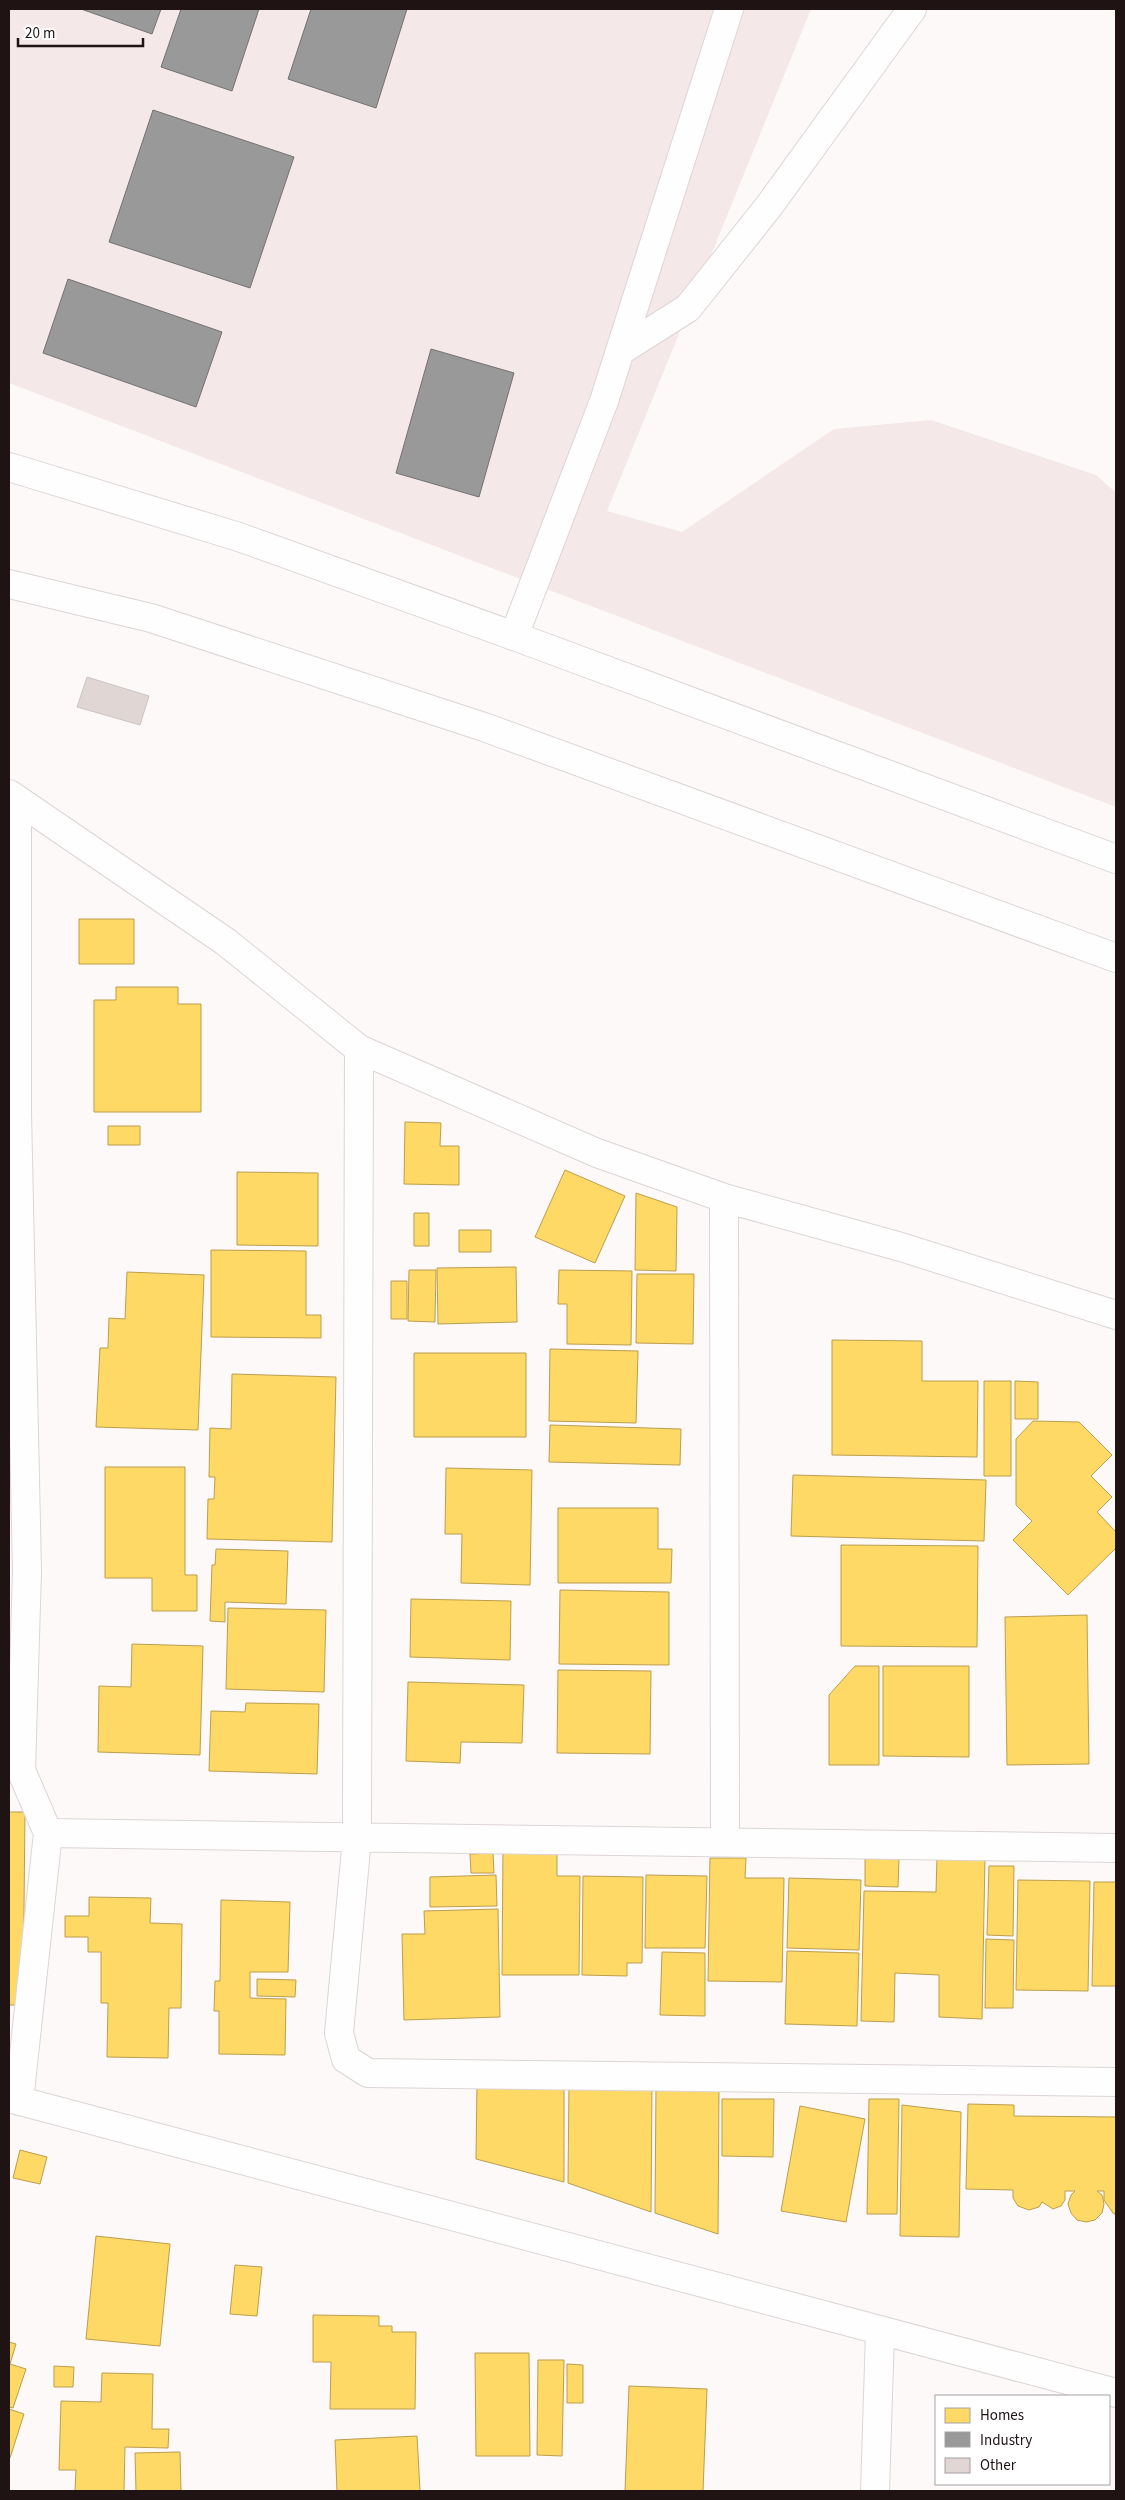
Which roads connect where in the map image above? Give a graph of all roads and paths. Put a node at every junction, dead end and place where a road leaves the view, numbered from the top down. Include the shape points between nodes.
1 (729, 9) edge
2 (912, 9) edge
3 (620, 351) junction
4 (9, 467) edge
5 (9, 584) edge
6 (514, 636) junction
7 (13, 797) edge
8 (1116, 859) edge
9 (1116, 958) edge
10 (358, 1049) junction
11 (13, 1112) edge
12 (724, 1198) junction
13 (1116, 1314) edge
14 (18, 1571) edge
15 (15, 1770) edge
16 (48, 1833) junction
17 (357, 1838) junction
18 (725, 1842) junction
19 (1116, 1848) edge
20 (1116, 2082) edge
21 (14, 2100) edge
22 (880, 2332) junction
23 (1116, 2393) edge
24 (876, 2491) edge

1 - 3 main road
2 - 3 main road via 769,206 688,308
3 - 6 main road
4 - 6 main road via 239,537
5 - 9 main road via 152,618 484,727
6 - 8 main road
7 - 10 main road via 226,942
7 - 11 main road
10 - 12 main road via 597,1153
10 - 17 main road
11 - 14 main road
12 - 13 main road via 901,1247
12 - 18 main road
14 - 15 main road
15 - 16 main road
16 - 17 main road
16 - 21 main road
17 - 18 main road
17 - 20 main road via 339,2033 346,2059 368,2073
18 - 19 main road
21 - 22 main road
22 - 23 main road
22 - 24 main road

